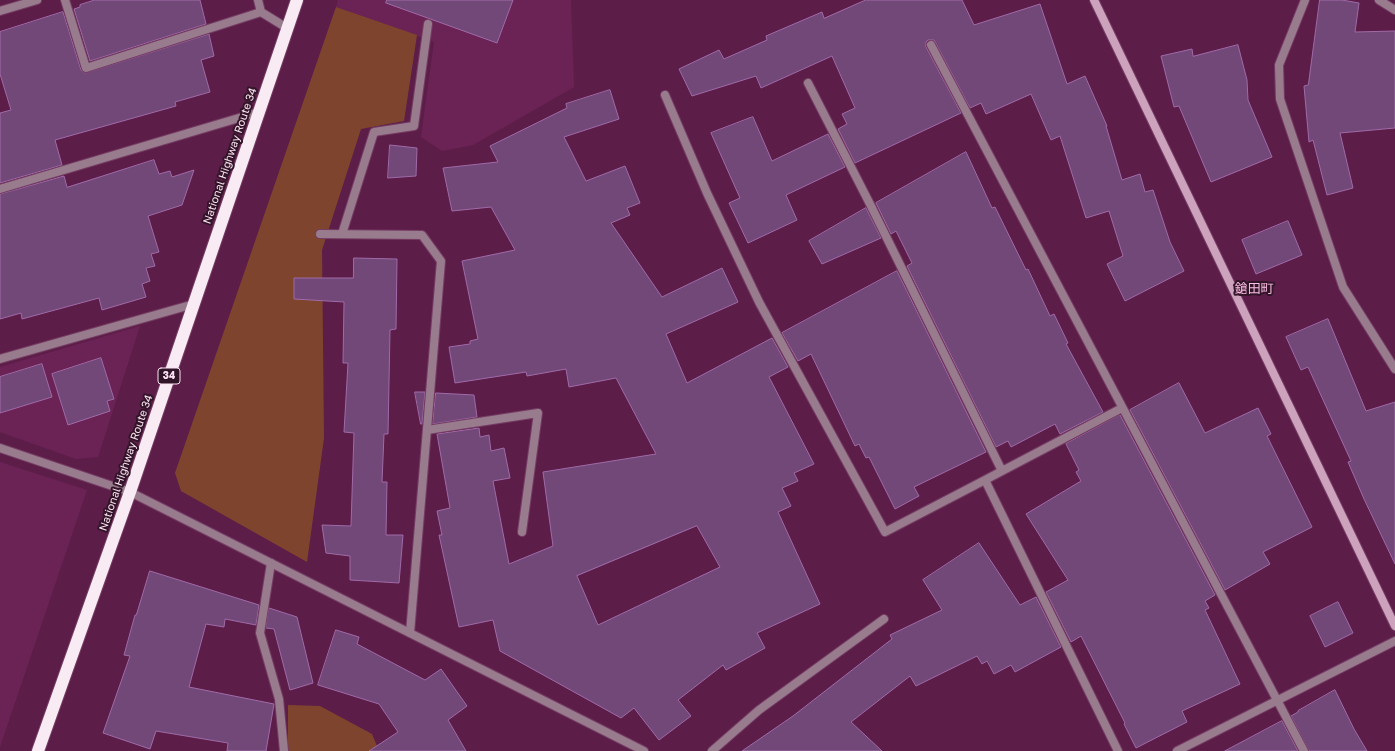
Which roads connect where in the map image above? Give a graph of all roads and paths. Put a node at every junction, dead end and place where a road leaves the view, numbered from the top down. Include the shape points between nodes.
1 (37, 0) edge
2 (65, 0) edge
3 (258, 0) edge
4 (297, 0) edge
5 (1094, 0) edge
6 (1305, 0) edge
7 (1379, 0) edge
8 (1395, 10) edge
9 (0, 11) edge
10 (261, 12) junction
11 (428, 24) dead end
12 (288, 28) junction
13 (931, 45) dead end
14 (808, 83) dead end
15 (665, 95) dead end
16 (259, 112) junction
17 (0, 189) edge
18 (320, 234) dead end
19 (342, 234) junction
20 (194, 304) junction
21 (0, 359) edge
22 (1395, 369) edge
23 (1122, 408) junction
24 (427, 430) junction
25 (0, 448) edge
26 (1002, 471) junction
27 (984, 480) junction
28 (130, 492) junction
29 (522, 532) dead end
30 (271, 563) junction
31 (884, 619) dead end
32 (1395, 626) edge
33 (410, 633) junction
34 (1395, 641) edge
35 (1277, 700) junction
36 (38, 751) edge
37 (284, 751) edge
38 (644, 751) edge
39 (712, 751) edge
40 (1118, 751) edge
41 (1177, 751) edge
42 (1304, 751) edge

1 - 9 street
2 - 10 street via 86,68
3 - 10 street
4 - 12 highway, National Highway Route 34 / 34
5 - 32 street
6 - 22 street via 1279,65 1280,99 1343,287
7 - 8 street
10 - 12 street
11 - 19 street via 414,126 374,132
12 - 16 highway, National Highway Route 34 / 34
13 - 23 street
14 - 26 street
15 - 27 street via 707,193 759,302 886,532
16 - 17 street
16 - 20 highway, National Highway Route 34 / 34
18 - 19 street
19 - 24 street via 422,235 441,261
20 - 21 street
20 - 28 highway, National Highway Route 34 / 34
23 - 26 street
23 - 35 street
24 - 29 street via 538,414
24 - 33 street
25 - 28 street
26 - 27 street
27 - 40 street
28 - 30 street
28 - 36 highway, National Highway Route 34 / 34
30 - 33 street
30 - 37 street via 260,633 279,699
31 - 39 street via 759,710
33 - 38 street
34 - 35 street
35 - 41 street
35 - 42 street

